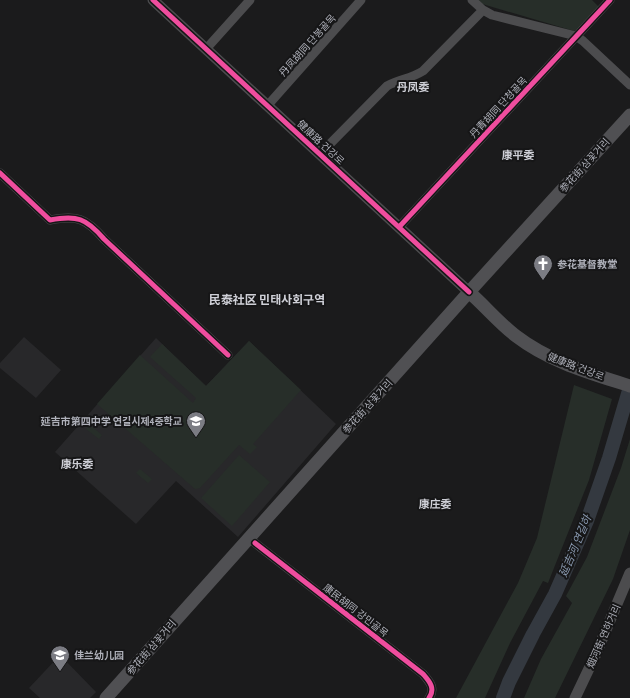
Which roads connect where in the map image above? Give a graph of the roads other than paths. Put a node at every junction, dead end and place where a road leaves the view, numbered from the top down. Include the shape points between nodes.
1 (154, 0) edge
2 (250, 0) edge
3 (361, 0) edge
4 (472, 0) edge
5 (610, 0) edge
6 (483, 10) junction
7 (576, 36) junction
8 (206, 49) junction
9 (630, 84) edge
10 (268, 105) junction
11 (630, 115) edge
12 (630, 126) edge
13 (320, 154) junction
14 (0, 172) edge
15 (400, 226) junction
16 (472, 294) junction
17 (228, 355) dead end
18 (630, 386) edge
19 (255, 543) junction
20 (630, 573) edge
21 (106, 698) edge
22 (117, 698) edge
23 (428, 698) edge
24 (575, 698) edge

1 - 8 street, 健康路 건강로
2 - 8 street
3 - 10 street, 丹凤胡同 단봉골목
4 - 6 street
5 - 7 street, 丹青胡同 단청골목
6 - 7 street
6 - 13 street via 423,71 387,86
7 - 9 street
7 - 15 street, 丹青胡同 단청골목
8 - 10 street, 健康路 건강로
10 - 13 street, 健康路 건강로
11 - 16 main road, 参花街 삼꽃거리
12 - 16 main road, 参花街 삼꽃거리
13 - 15 street, 健康路 건강로
14 - 17 street via 50,220 68,217 80,219 94,227
15 - 16 street, 健康路 건강로
16 - 18 main road, 健康路 건강로 via 517,337 541,353 577,369
16 - 19 main road, 参花街 삼꽃거리
16 - 21 main road, 参花街 삼꽃거리
19 - 22 main road, 参花街 삼꽃거리
19 - 23 street, 康民胡同 강민골목 via 422,674 431,684 432,691
20 - 24 street, 烟河街 연하거리

